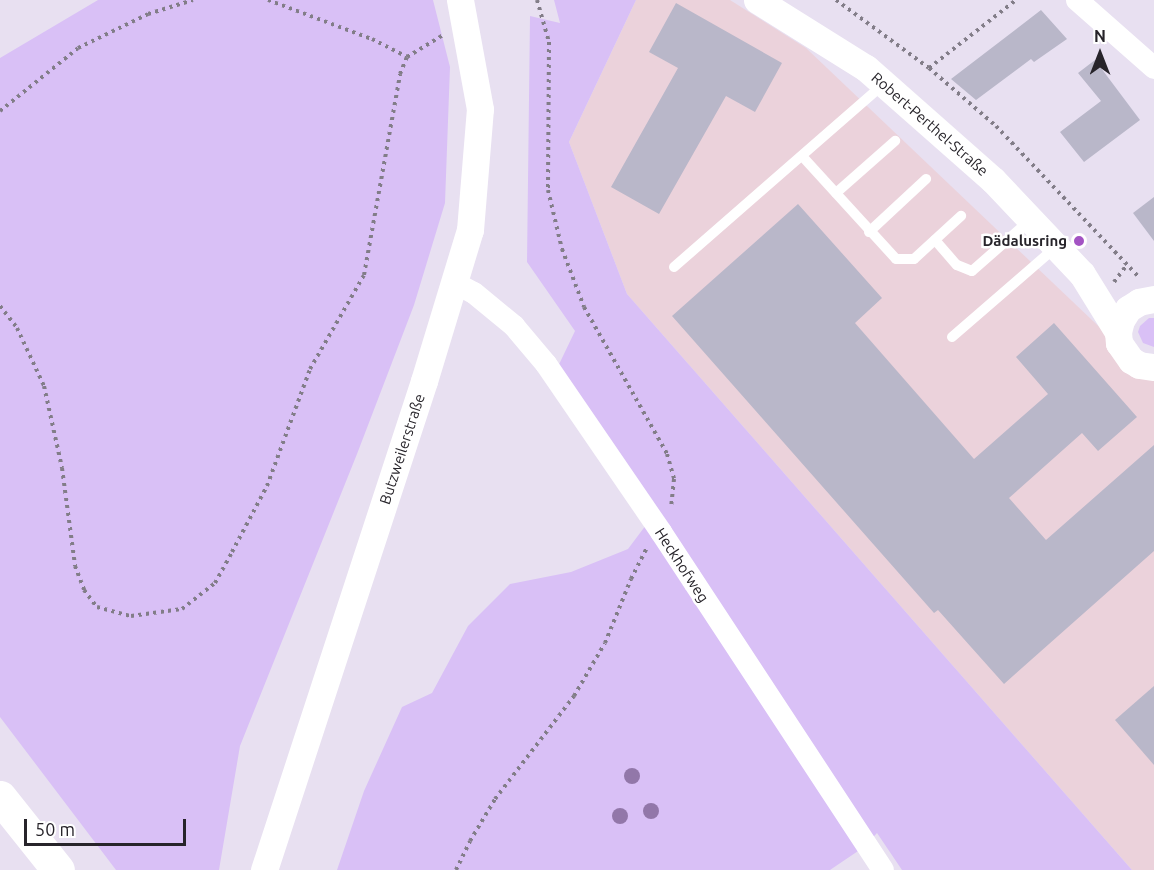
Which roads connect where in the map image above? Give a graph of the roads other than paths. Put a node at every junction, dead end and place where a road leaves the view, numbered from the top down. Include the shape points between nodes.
1 (757, 0) edge
2 (1077, 0) edge
3 (460, 11) edge
4 (1154, 68) edge
5 (884, 84) junction
6 (895, 141) dead end
7 (802, 156) junction
8 (926, 179) dead end
9 (836, 194) junction
10 (961, 216) dead end
11 (1030, 220) junction
12 (870, 232) junction
13 (935, 240) junction
14 (1056, 247) junction
15 (674, 267) dead end
16 (1083, 274) junction
17 (455, 283) junction
18 (1146, 295) edge
19 (1118, 332) junction
20 (952, 337) dead end
21 (1152, 369) edge
22 (0, 797) edge
23 (58, 870) edge
24 (264, 870) edge
25 (883, 870) edge

1 - 5 street, Robert-Perthel-Straße via 866,68
2 - 4 street
3 - 17 street, Butzweilerstraße via 480,109 470,230
5 - 7 lane
5 - 11 street, Robert-Perthel-Straße via 993,180
6 - 9 lane
7 - 9 lane
7 - 15 lane
8 - 12 lane
9 - 12 lane
10 - 13 lane
11 - 13 lane via 972,271 957,265
11 - 14 street, Robert-Perthel-Straße
12 - 13 lane via 896,259 904,261 914,259
14 - 16 street, Robert-Perthel-Straße
14 - 20 lane
16 - 18 street, Robert-Perthel-Straße
16 - 19 street, Robert-Perthel-Straße
17 - 24 street, Butzweilerstraße
17 - 25 street, Heckhofweg via 474,293 514,326 546,364
18 - 19 street via 1128,309
19 - 21 street, Robert-Perthel-Straße via 1131,360
22 - 23 highway

